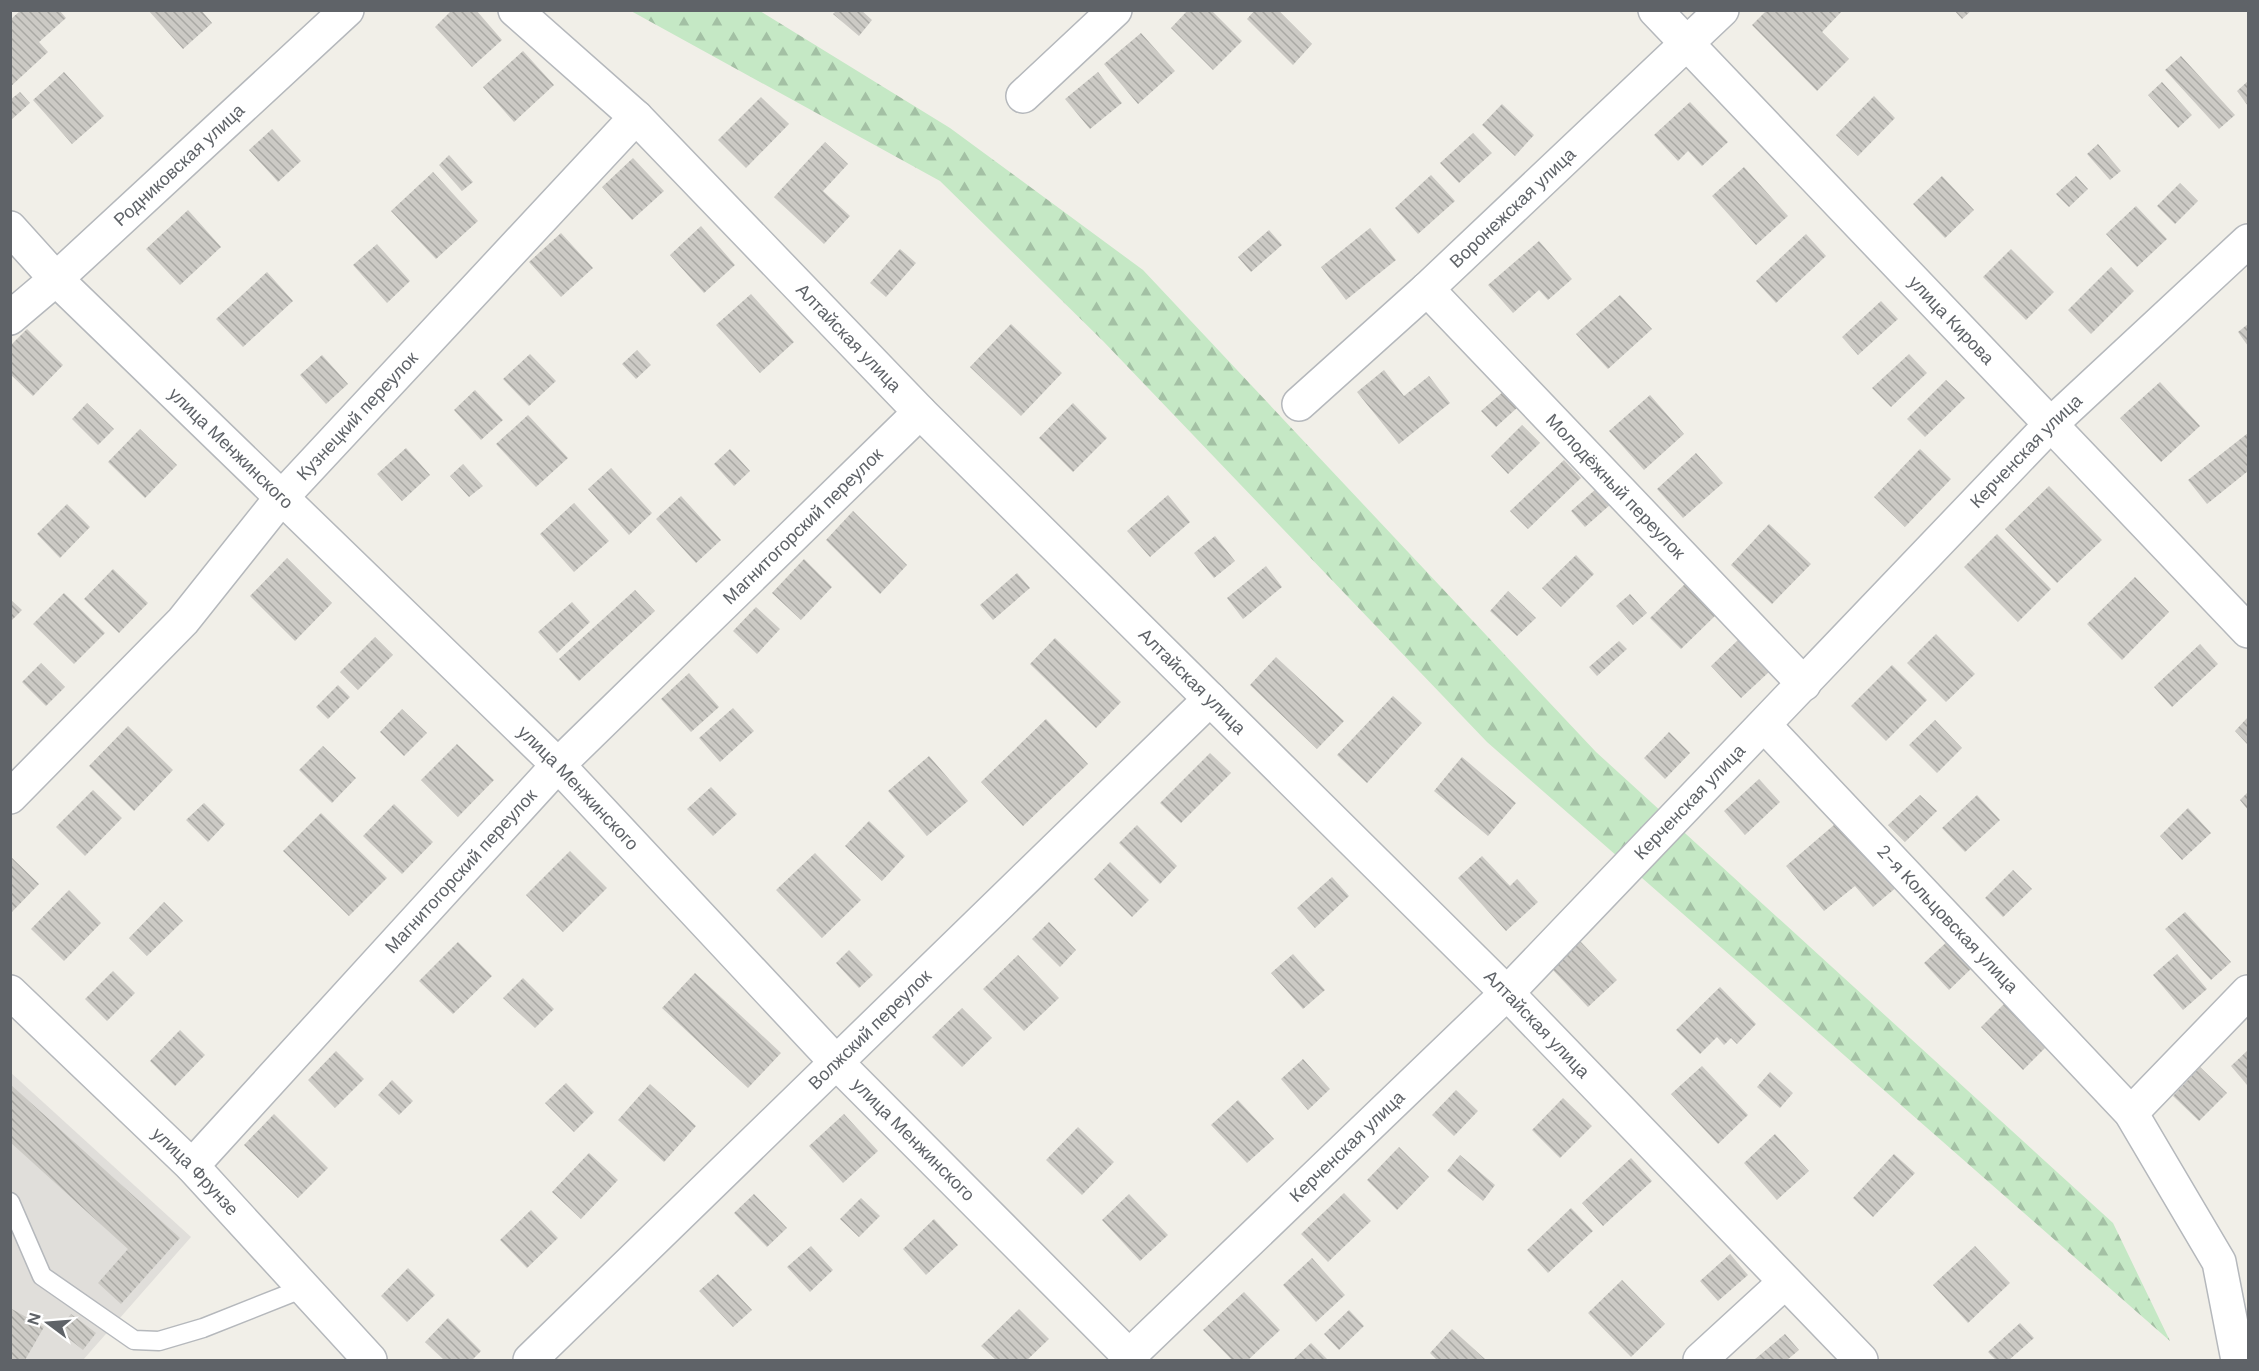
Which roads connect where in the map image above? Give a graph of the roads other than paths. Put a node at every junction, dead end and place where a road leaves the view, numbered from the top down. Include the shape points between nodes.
1 (347, 10) edge
2 (515, 10) edge
3 (1115, 10) edge
4 (1655, 10) edge
5 (1722, 10) edge
6 (1688, 45) junction
7 (1023, 96) dead end
8 (636, 117) junction
9 (10, 228) edge
10 (2248, 241) edge
11 (56, 279) junction
12 (1427, 290) junction
13 (10, 318) edge
14 (1299, 404) dead end
15 (920, 412) junction
16 (2051, 424) junction
17 (281, 498) junction
18 (2248, 631) edge
19 (1804, 684) junction
20 (1210, 699) junction
21 (1764, 725) junction
22 (558, 765) junction
23 (10, 797) edge
24 (10, 992) edge
25 (2248, 992) edge
26 (1507, 993) junction
27 (837, 1063) junction
28 (2131, 1113) junction
29 (192, 1166) junction
30 (10, 1202) edge
31 (18, 1235) edge
32 (1785, 1282) junction
33 (304, 1288) junction
34 (1129, 1359) edge
35 (370, 1360) edge
36 (530, 1360) edge
37 (1700, 1360) edge
38 (1861, 1360) edge
39 (2238, 1360) edge

1 - 11 street, Родниковская улица
2 - 8 street, Алтайская улица
3 - 7 street
4 - 6 street, улица Кирова
5 - 6 street, Воронежская улица
6 - 12 street, Воронежская улица
6 - 16 street, улица Кирова
8 - 15 street, Алтайская улица
8 - 17 street, Кузнецкий переулок
9 - 11 street, улица Менжинского
10 - 16 street, Керченская улица
11 - 13 street, Родниковская улица
11 - 17 street, улица Менжинского
12 - 14 street, Воронежская улица
12 - 19 street, Молодёжный переулок
15 - 20 street, Алтайская улица
15 - 22 street, Магнитогорский переулок
16 - 18 street, улица Кирова
16 - 19 street, Керченская улица
17 - 22 street, улица Менжинского
17 - 23 street, Кузнецкий переулок via 183,621
19 - 21 street, Керченская улица
20 - 26 street, Алтайская улица
20 - 27 street, Волжский переулок
21 - 26 street, Керченская улица
21 - 28 street, 2-я Кольцовская улица
22 - 27 street, улица Менжинского
22 - 29 street, Магнитогорский переулок
24 - 29 street, улица Фрунзе
25 - 28 street
26 - 32 street, Алтайская улица
26 - 34 street, Керченская улица
27 - 34 street, улица Менжинского
27 - 36 street, Волжский переулок
28 - 39 street, 2-я Кольцовская улица via 2219,1262
29 - 33 street, улица Фрунзе
30 - 31 lane
31 - 33 lane via 42,1276 134,1340 170,1338
32 - 37 street
32 - 38 street, Алтайская улица
33 - 35 street, улица Фрунзе

